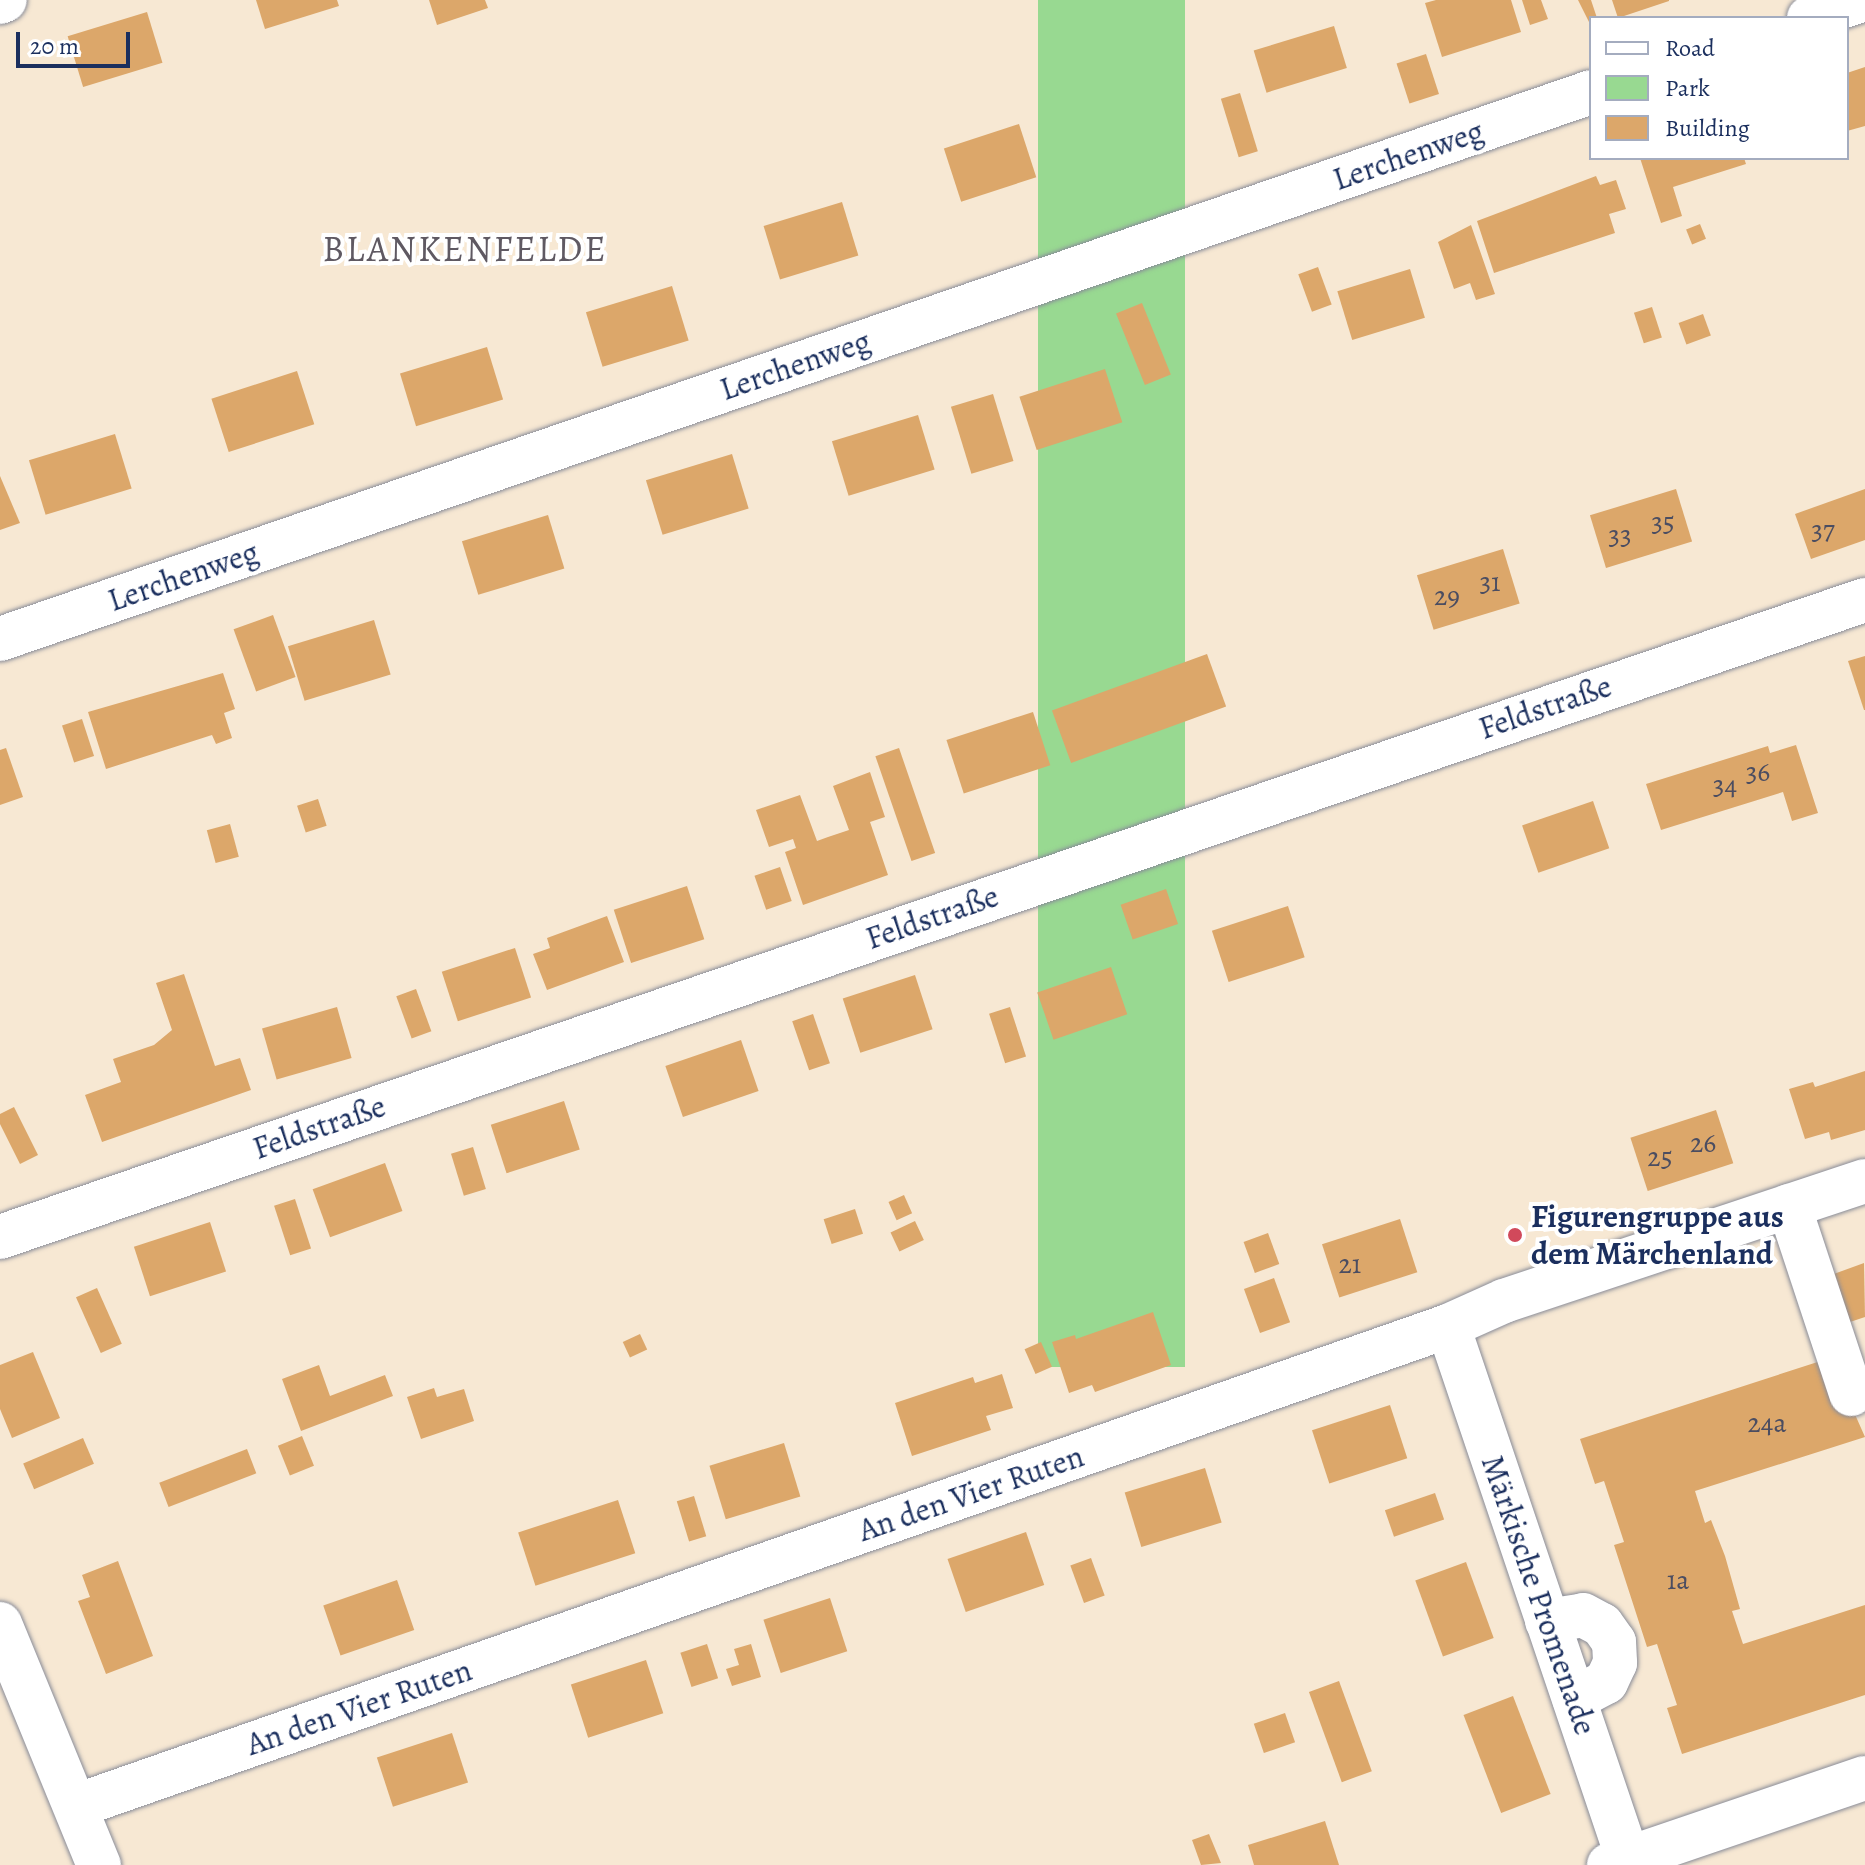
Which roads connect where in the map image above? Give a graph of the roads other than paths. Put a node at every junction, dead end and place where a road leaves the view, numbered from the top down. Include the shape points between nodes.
1 (1862, 0) edge
2 (1815, 16) edge
3 (1589, 93) edge
4 (1865, 600) edge
5 (0, 639) edge
6 (1865, 1181) edge
7 (1789, 1206) junction
8 (0, 1237) edge
9 (1448, 1326) junction
10 (1851, 1394) dead end
11 (0, 1624) edge
12 (1865, 1778) edge
13 (76, 1806) junction
14 (1622, 1863) edge
15 (99, 1865) edge

1 - 2 street
3 - 5 street, Lerchenweg
4 - 8 street, Feldstraße
6 - 7 street, An den Vier Ruten
7 - 9 street, An den Vier Ruten via 1504,1301
7 - 10 street
9 - 13 street, An den Vier Ruten
9 - 14 street, Märkische Promenade via 1574,1699
11 - 13 street
12 - 14 street
13 - 15 street

